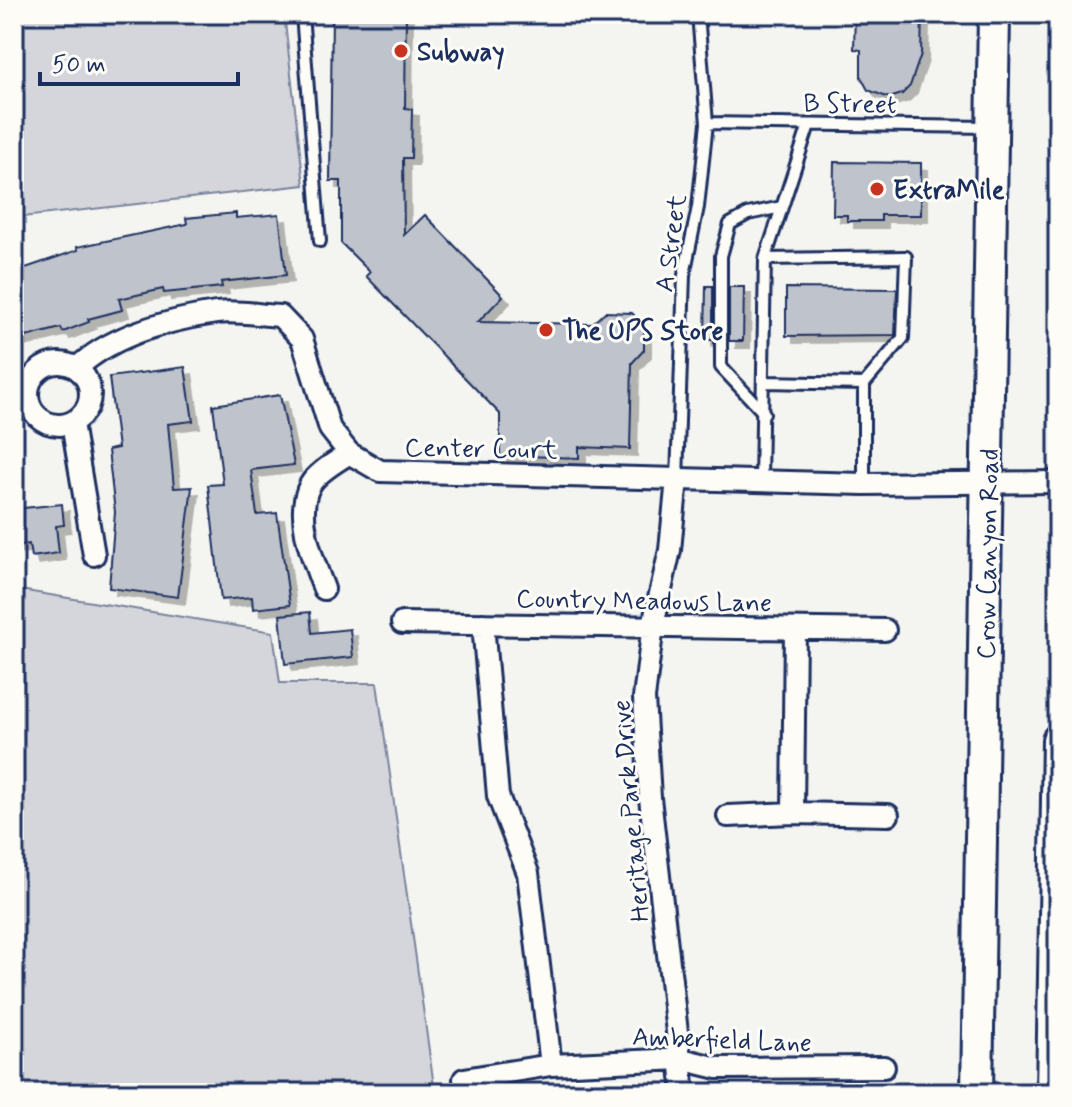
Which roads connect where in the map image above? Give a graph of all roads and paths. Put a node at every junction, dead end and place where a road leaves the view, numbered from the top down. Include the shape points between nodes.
1 (302, 14) edge
2 (547, 14) edge
3 (629, 14) edge
4 (669, 14) edge
5 (698, 14) edge
6 (994, 14) edge
7 (707, 123) junction
8 (809, 125) junction
9 (992, 127) junction
10 (782, 207) junction
11 (320, 241) dead end
12 (765, 259) junction
13 (77, 368) junction
14 (22, 382) edge
15 (765, 382) junction
16 (864, 384) junction
17 (764, 413) junction
18 (72, 423) junction
19 (349, 453) junction
20 (677, 479) junction
21 (761, 480) junction
22 (989, 482) junction
23 (1058, 482) edge
24 (864, 484) junction
25 (94, 555) dead end
26 (324, 589) dead end
27 (402, 623) dead end
28 (483, 624) junction
29 (653, 625) junction
30 (795, 629) junction
31 (885, 630) dead end
32 (1058, 740) edge
33 (793, 813) junction
34 (888, 815) dead end
35 (728, 816) dead end
36 (1057, 860) edge
37 (681, 1059) junction
38 (551, 1065) junction
39 (884, 1067) dead end
40 (464, 1079) dead end
41 (684, 1093) edge
42 (977, 1093) edge
43 (1052, 1093) edge

1 - 11 lane
2 - 3 lane
3 - 4 lane
5 - 7 lane, A Street
6 - 9 main road, Crow Canyon Road
7 - 8 lane, B Street
7 - 20 lane, A Street via 684,275
8 - 9 lane, B Street
8 - 10 lane
9 - 22 main road, Crow Canyon Road
10 - 12 lane
10 - 17 lane via 730,224 721,256 721,367
12 - 15 lane
12 - 16 lane via 906,257 903,338
13 - 14 street via 52,363
13 - 18 street via 86,378 89,403
13 - 19 street, Center Court via 98,349 138,333 218,313 280,316 302,339 330,429
14 - 18 street via 36,416 59,426
15 - 16 lane
15 - 17 lane
16 - 24 lane
17 - 21 lane
18 - 25 street
19 - 20 street, Center Court via 380,471
19 - 26 street via 310,485 309,550
20 - 21 street, Center Court
20 - 29 street, Heritage Park Drive via 670,550
21 - 24 street, Center Court
22 - 23 street, Center Court
22 - 24 street, Center Court
22 - 42 main road, Crow Canyon Road
27 - 28 street, Country Meadows Lane
28 - 29 street, Country Meadows Lane
28 - 38 street via 498,796 528,873
29 - 30 street, Country Meadows Lane
29 - 37 street, Heritage Park Drive via 644,698 649,784
30 - 31 street, Country Meadows Lane
30 - 33 street
32 - 36 main road
33 - 34 street
33 - 35 street
36 - 43 main road
37 - 38 street, Amberfield Lane
37 - 39 street, Amberfield Lane via 718,1068
37 - 41 street, Heritage Park Drive
38 - 40 street, Amberfield Lane

